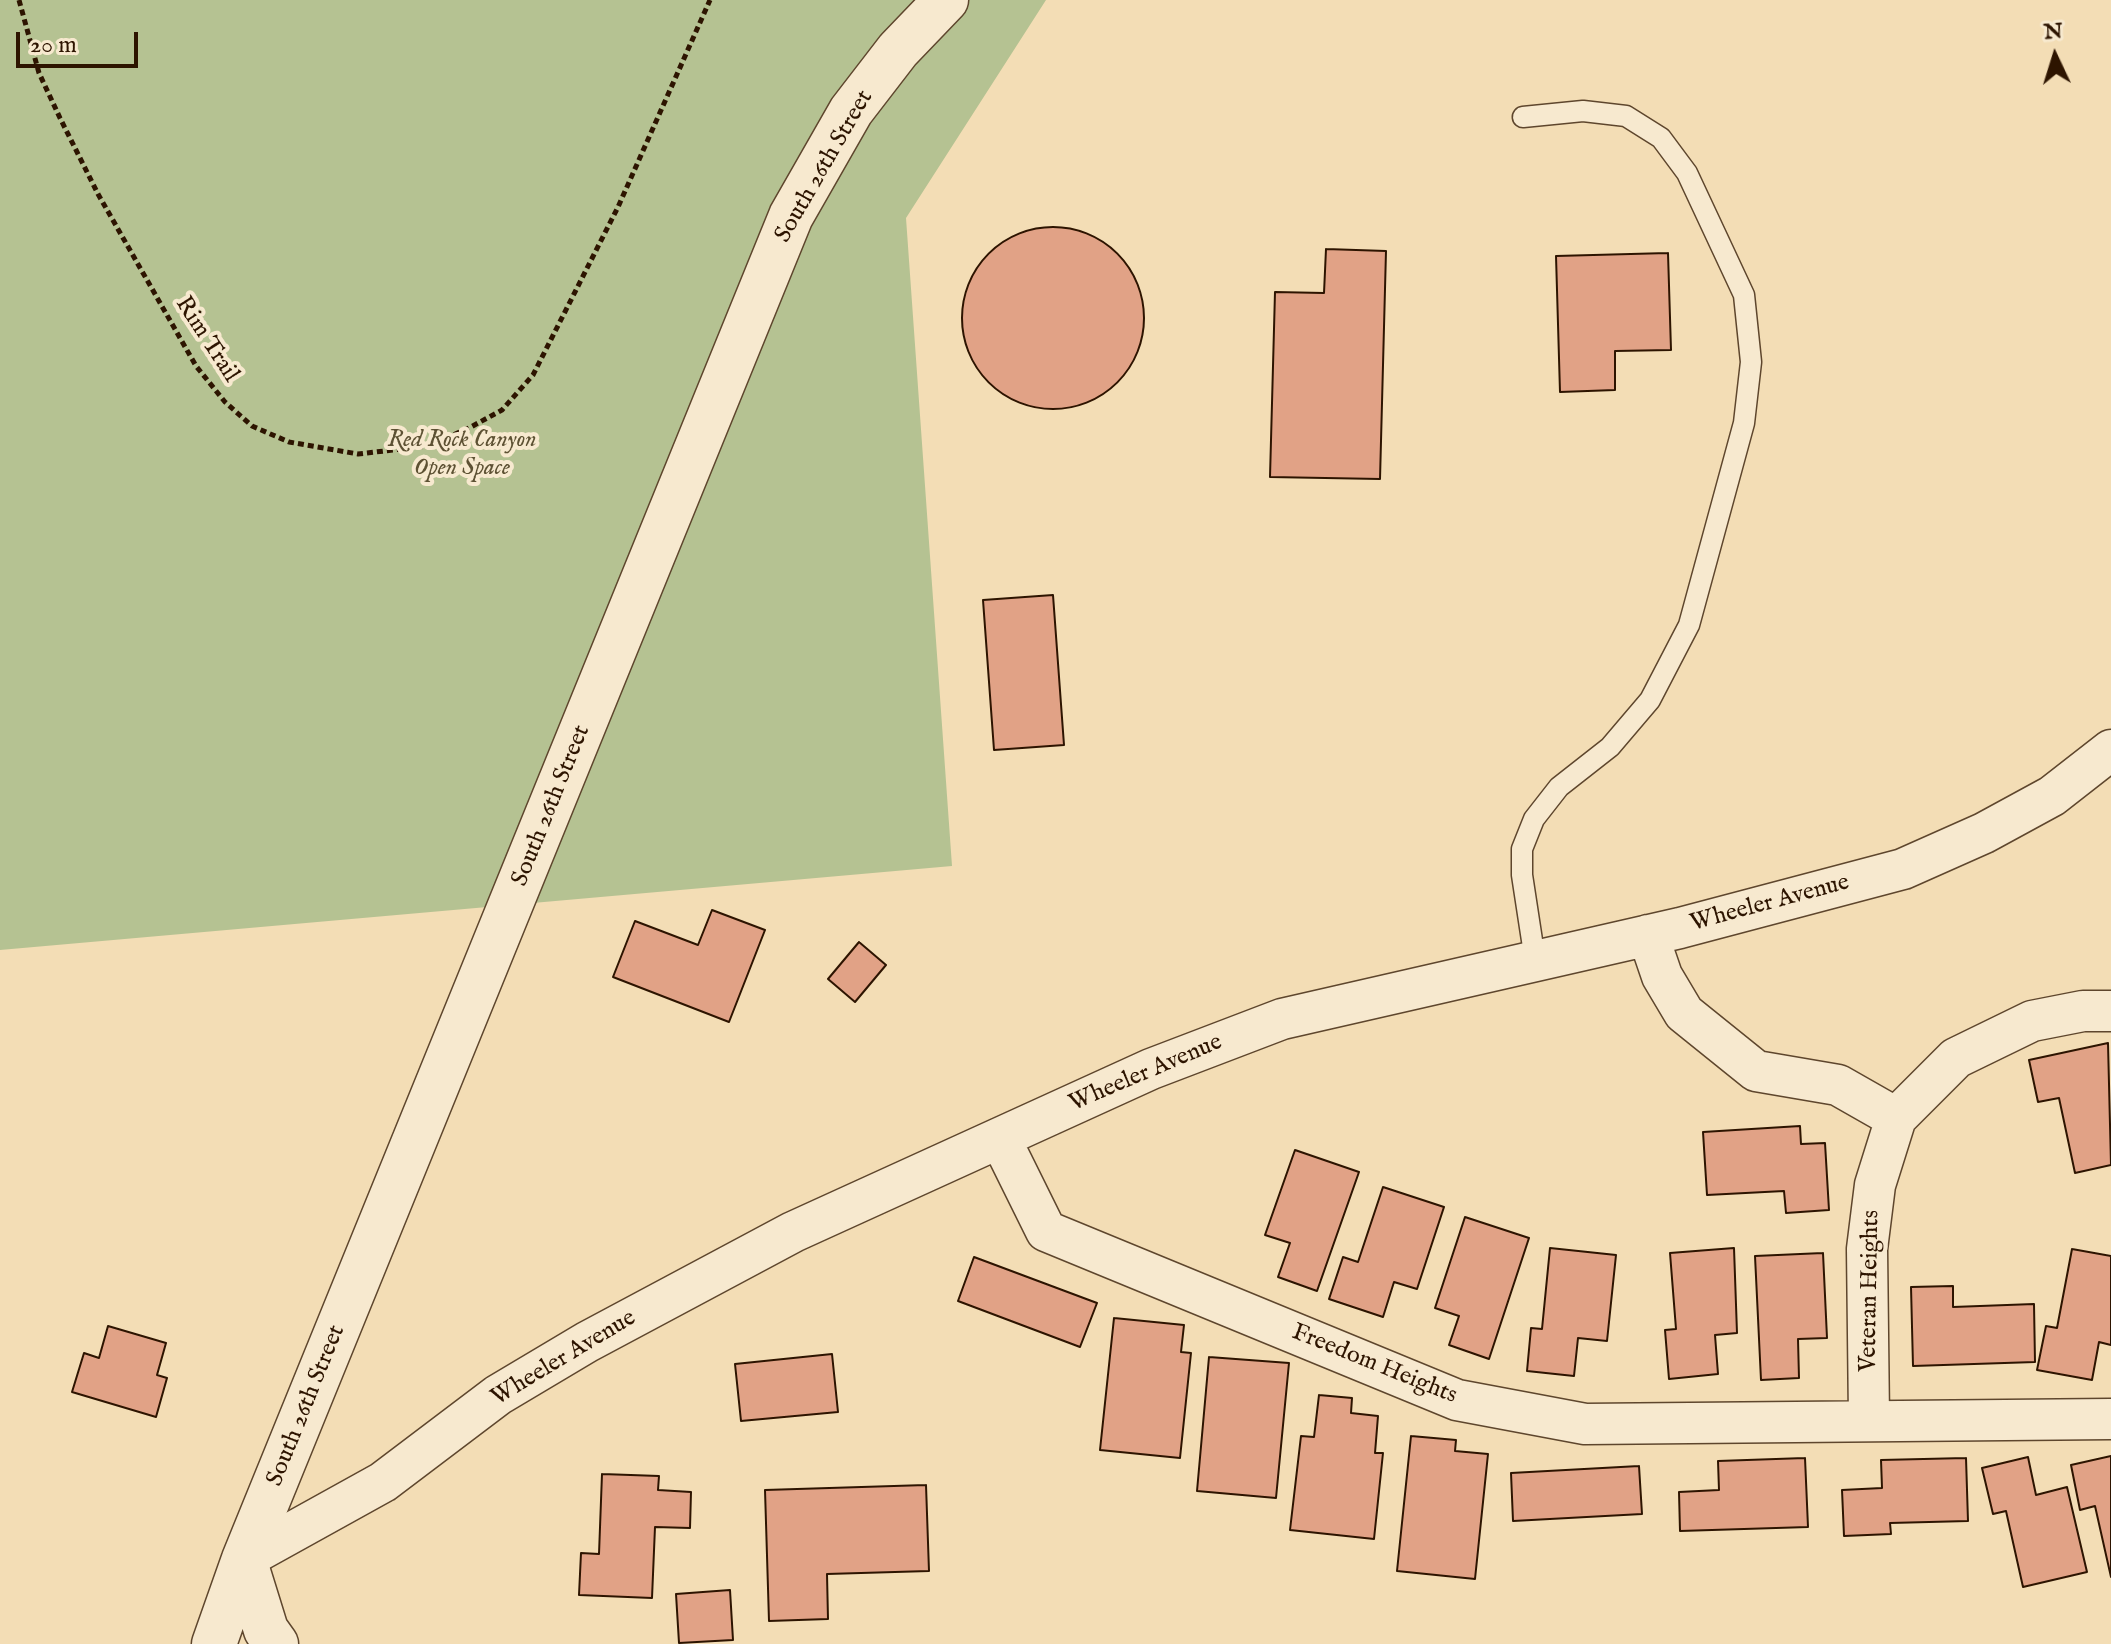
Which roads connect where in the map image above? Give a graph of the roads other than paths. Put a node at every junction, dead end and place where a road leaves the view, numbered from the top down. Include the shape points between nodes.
1 (946, 0) edge
2 (1523, 117) dead end
3 (2111, 750) edge
4 (1648, 935) junction
5 (1535, 960) junction
6 (2111, 1011) edge
7 (1896, 1118) junction
8 (1000, 1138) junction
9 (1869, 1419) junction
10 (2111, 1419) edge
11 (244, 1559) junction
12 (214, 1644) edge
13 (276, 1644) edge

1 - 11 street, South 26th Street via 851,111 791,216
2 - 5 lane via 1583,111 1626,116 1661,138 1687,173 1744,295 1751,362 1744,423 1689,625 1650,700 1610,747 1559,787 1534,819 1522,849
3 - 4 street, Wheeler Avenue via 2052,796 1903,869
4 - 5 street, Wheeler Avenue
4 - 7 street via 1662,976 1684,1013 1756,1071 1838,1085
5 - 8 street, Wheeler Avenue via 1282,1019 1151,1069
6 - 7 street, Veteran Heights via 2032,1021 1956,1058
7 - 9 street, Veteran Heights via 1875,1185 1867,1249
8 - 9 street, Freedom Heights via 1046,1231 1457,1400 1585,1424
8 - 11 street, Wheeler Avenue via 793,1232 587,1342 498,1395 383,1482
9 - 10 street, Freedom Heights
11 - 12 street, South 26th Street
11 - 13 street via 266,1630

